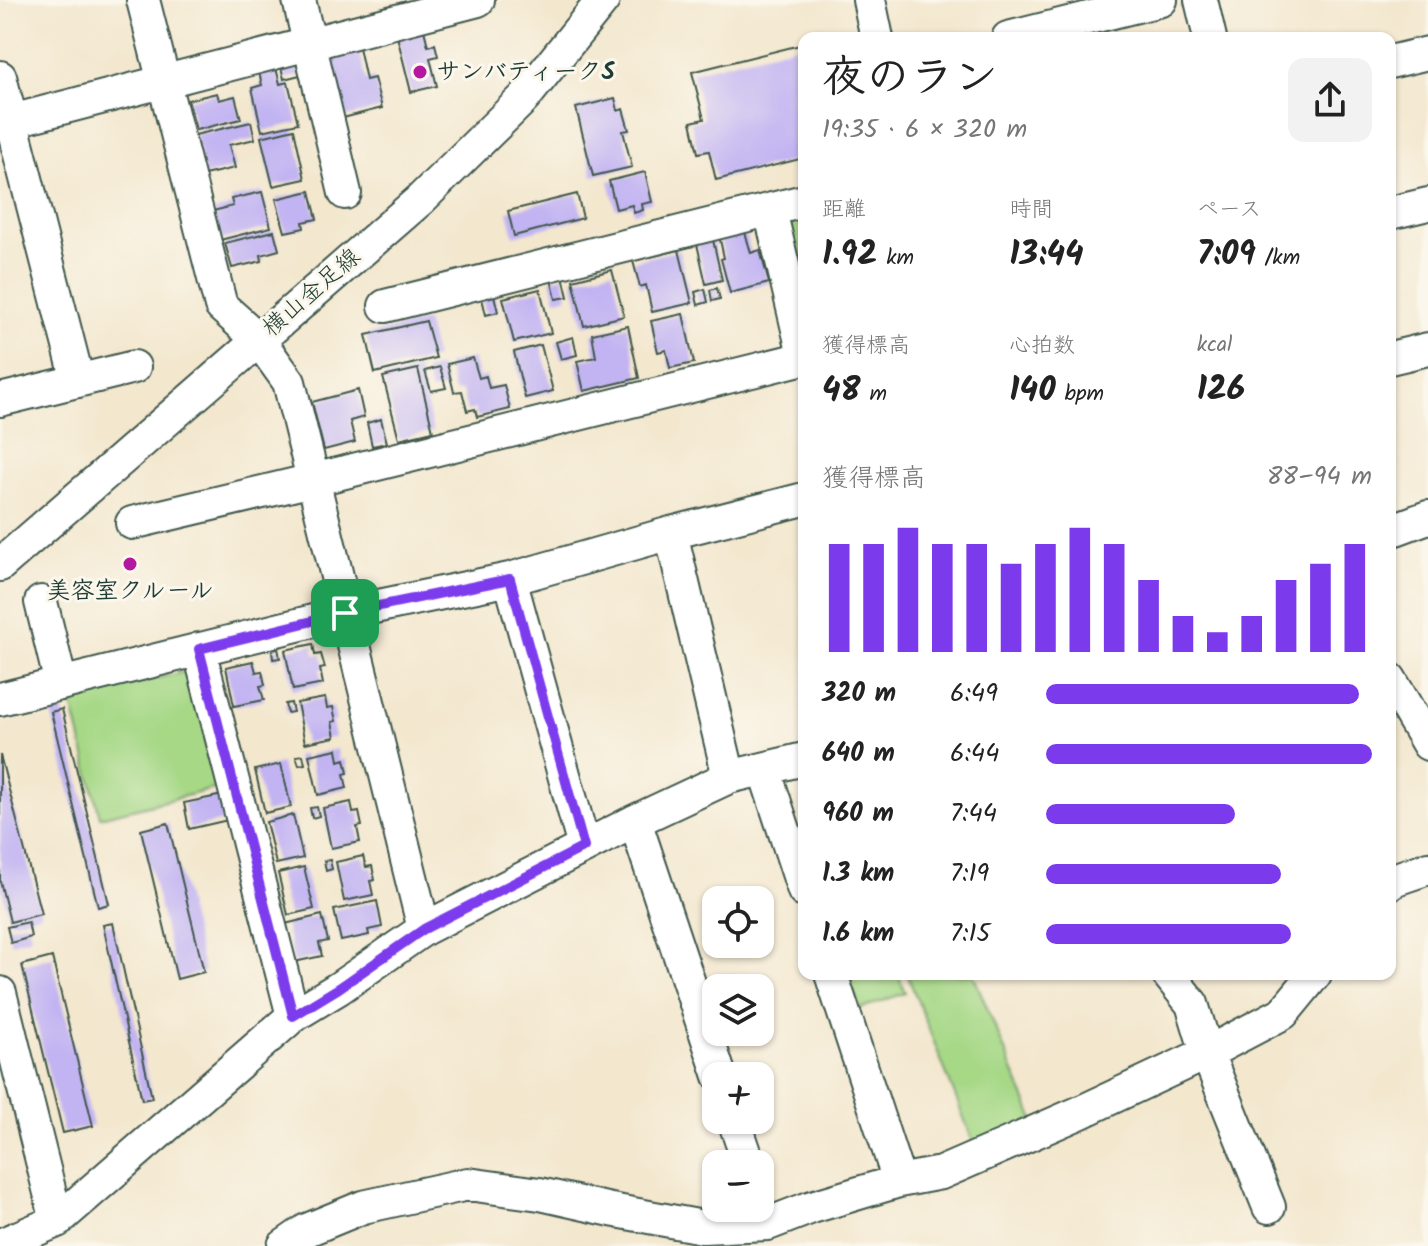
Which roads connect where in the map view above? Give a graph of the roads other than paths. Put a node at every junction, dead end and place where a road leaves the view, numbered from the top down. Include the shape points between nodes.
1 (143, 0) edge
2 (299, 0) edge
3 (603, 0) edge
4 (869, 0) edge
5 (1161, 0) edge
6 (1201, 0) edge
7 (465, 2) edge
8 (876, 32) edge
9 (1032, 32) edge
10 (1209, 32) edge
11 (310, 44) junction
12 (1428, 53) edge
13 (1396, 61) edge
14 (0, 77) edge
15 (163, 81) junction
16 (6, 123) edge
17 (345, 193) dead end
18 (798, 203) edge
19 (1428, 204) edge
20 (770, 210) junction
21 (1396, 212) edge
22 (385, 306) dead end
23 (798, 331) edge
24 (258, 339) junction
25 (1428, 349) edge
26 (1396, 357) edge
27 (798, 359) edge
28 (134, 367) dead end
29 (78, 381) junction
30 (0, 400) edge
31 (313, 480) junction
32 (798, 501) edge
33 (1428, 517) edge
34 (132, 523) dead end
35 (1396, 529) edge
36 (671, 533) junction
37 (0, 565) edge
38 (510, 579) junction
39 (41, 602) dead end
40 (345, 613) junction
41 (199, 649) junction
42 (61, 684) junction
43 (1396, 689) edge
44 (0, 699) edge
45 (1428, 744) edge
46 (798, 760) edge
47 (764, 769) junction
48 (729, 777) junction
49 (635, 821) junction
50 (584, 847) junction
51 (1428, 868) edge
52 (798, 873) edge
53 (1396, 879) edge
54 (424, 929) junction
55 (833, 980) edge
56 (1173, 980) edge
57 (1310, 980) edge
58 (0, 993) edge
59 (293, 1016) junction
60 (1207, 1053) junction
61 (715, 1062) edge
62 (13, 1105) edge
63 (899, 1181) junction
64 (1269, 1207) dead end
65 (57, 1221) junction
66 (768, 1223) edge
67 (0, 1245) edge
68 (284, 1246) edge

1 - 15 street
2 - 11 street
3 - 24 street, 横山金足線 via 524,98 431,190
4 - 8 street
5 - 9 street
6 - 10 street
7 - 11 street
11 - 15 street
11 - 17 street
12 - 13 street
14 - 16 street
15 - 16 street
15 - 24 street via 221,306
16 - 29 street
18 - 20 street
19 - 21 street
20 - 22 street
20 - 23 street
24 - 31 street via 289,382
24 - 37 street, 横山金足線
25 - 26 street
27 - 31 street
28 - 29 street
29 - 30 street
31 - 34 street
31 - 40 street
32 - 36 street
33 - 35 street
36 - 38 street
36 - 48 street
38 - 40 street
38 - 50 street
39 - 42 street
40 - 41 street
40 - 54 street
41 - 42 street
41 - 59 street
42 - 44 street
43 - 45 street
46 - 47 street
47 - 48 street
47 - 52 street
48 - 49 street
49 - 50 street
49 - 61 street
50 - 54 street
51 - 53 street
54 - 59 street
55 - 63 street
56 - 60 street via 1192,1004
57 - 60 street via 1283,1013
58 - 62 street
59 - 65 street
60 - 63 street via 941,1173
60 - 64 street
62 - 65 street
63 - 66 street
65 - 67 street
66 - 68 street via 703,1227 468,1184 363,1207 307,1230

